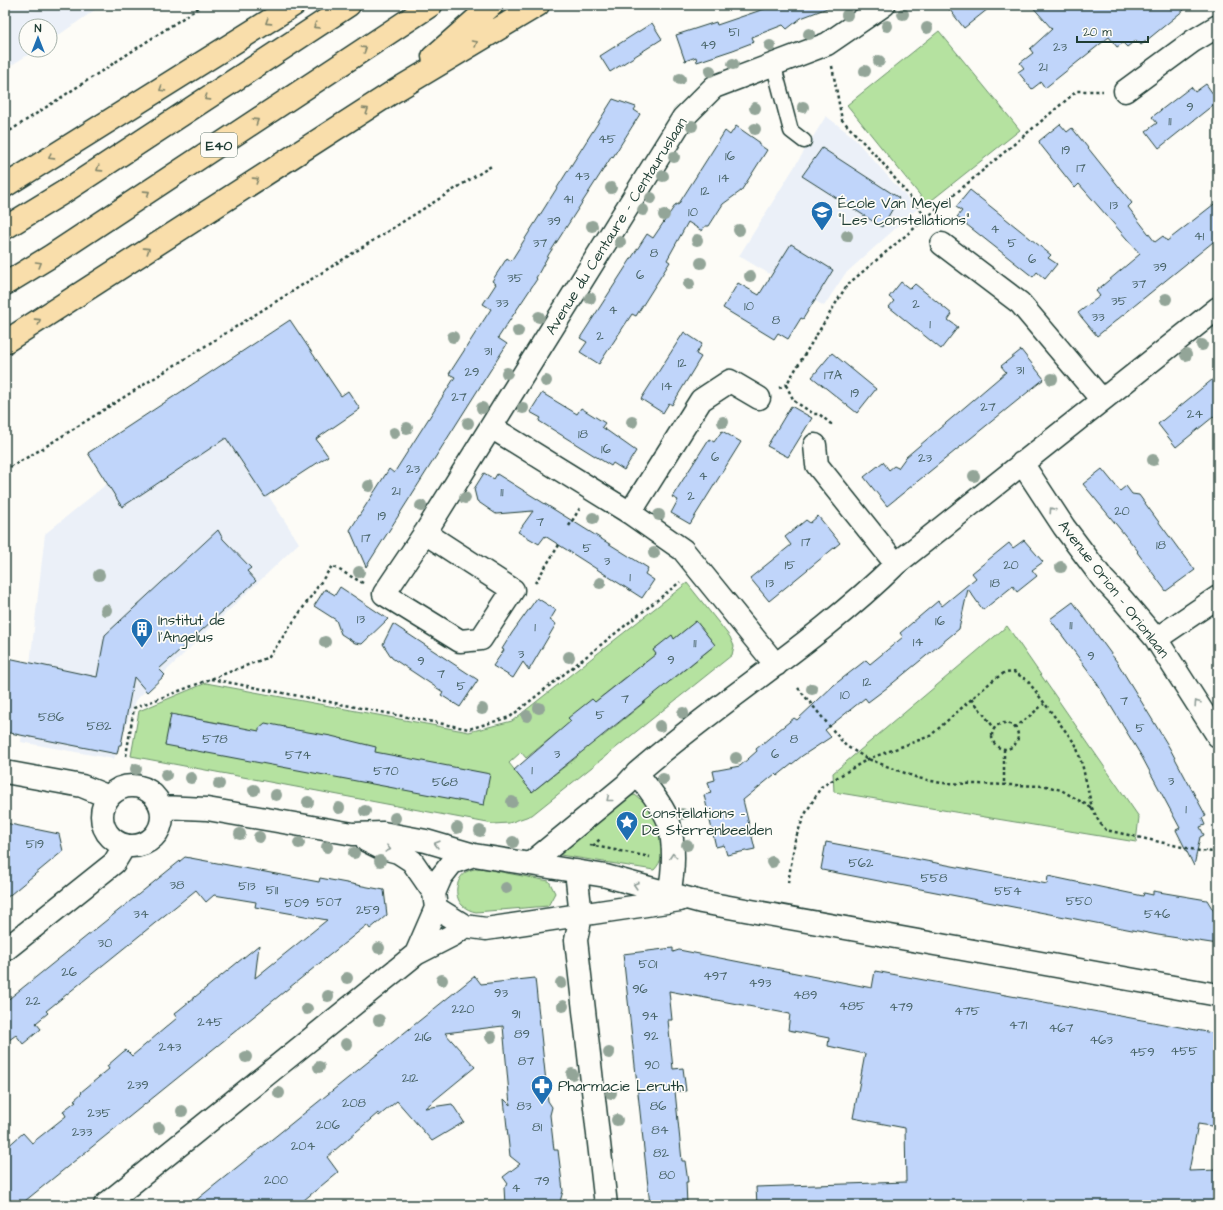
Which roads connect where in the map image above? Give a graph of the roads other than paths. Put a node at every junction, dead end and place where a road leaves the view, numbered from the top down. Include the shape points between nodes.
1 (294, 5) edge
2 (349, 5) edge
3 (431, 5) edge
4 (492, 5) edge
5 (538, 5) edge
6 (884, 5) edge
7 (1218, 26) edge
8 (773, 63) junction
9 (1125, 91) dead end
10 (393, 92) junction
11 (804, 141) dead end
12 (5, 186) edge
13 (5, 228) edge
14 (942, 244) dead end
15 (5, 284) edge
16 (1218, 308) edge
17 (5, 342) edge
18 (759, 398) dead end
19 (1102, 400) junction
20 (491, 427) junction
21 (815, 445) dead end
22 (1022, 463) junction
23 (630, 513) junction
24 (425, 533) junction
25 (896, 564) junction
26 (1218, 598) edge
27 (1156, 639) junction
28 (776, 665) junction
29 (1218, 736) edge
30 (5, 772) edge
31 (637, 773) junction
32 (109, 797) junction
33 (161, 807) junction
34 (353, 834) junction
35 (125, 845) junction
36 (474, 854) junction
37 (531, 863) junction
38 (576, 871) junction
39 (678, 897) junction
40 (435, 900) junction
41 (581, 916) junction
42 (465, 926) junction
43 (5, 950) edge
44 (416, 954) junction
45 (1218, 995) edge
46 (105, 1205) edge
47 (606, 1205) edge

1 -> 12 highway
2 -> 13 highway
15 -> 3 highway, E40
4 - 10 highway
10 -> 5 highway
6 - 8 street, Avenue du Centaure - Centauruslaan via 827,44
7 - 9 street via 1193,41
8 - 11 lane via 791,130
8 - 20 street, Avenue du Centaure - Centauruslaan via 714,87 683,118
17 -> 10 highway
14 - 19 street via 1020,303
16 - 19 street
18 - 23 street via 730,381 701,400
19 - 22 street
20 - 23 street
20 - 24 street, Avenue du Centaure - Centauruslaan
21 - 25 street via 817,465
22 - 25 street
27 -> 22 street, Avenue Orion - Orionlaan via 1103,579 1064,527
23 - 28 street via 683,550
24 - 24 street, Avenue du Centaure - Centauruslaan via 384,594 460,641 481,639 513,590
25 - 28 street via 866,594
26 - 27 street
29 -> 27 street, Avenue Orion - Orionlaan
28 - 31 street via 667,747
30 - 32 street via 82,786
31 -> 37 street via 626,785
39 -> 31 street via 668,822
32 - 33 street via 124,787 142,788 150,792
32 - 35 street via 102,812 105,829 117,842
33 - 34 street via 207,809
33 - 35 street via 161,825 150,840 134,846
36 -> 34 street via 383,833
34 -> 40 street via 379,847 398,852 412,861
35 - 43 street via 114,863
36 - 37 street
36 - 40 street via 452,863 441,877
37 - 38 street
39 -> 38 street via 606,876
38 - 41 street
39 - 41 street
39 - 45 street
40 - 42 street
40 - 44 street
41 - 42 street via 486,929
41 - 47 street via 576,940
42 - 44 street
44 - 46 street

